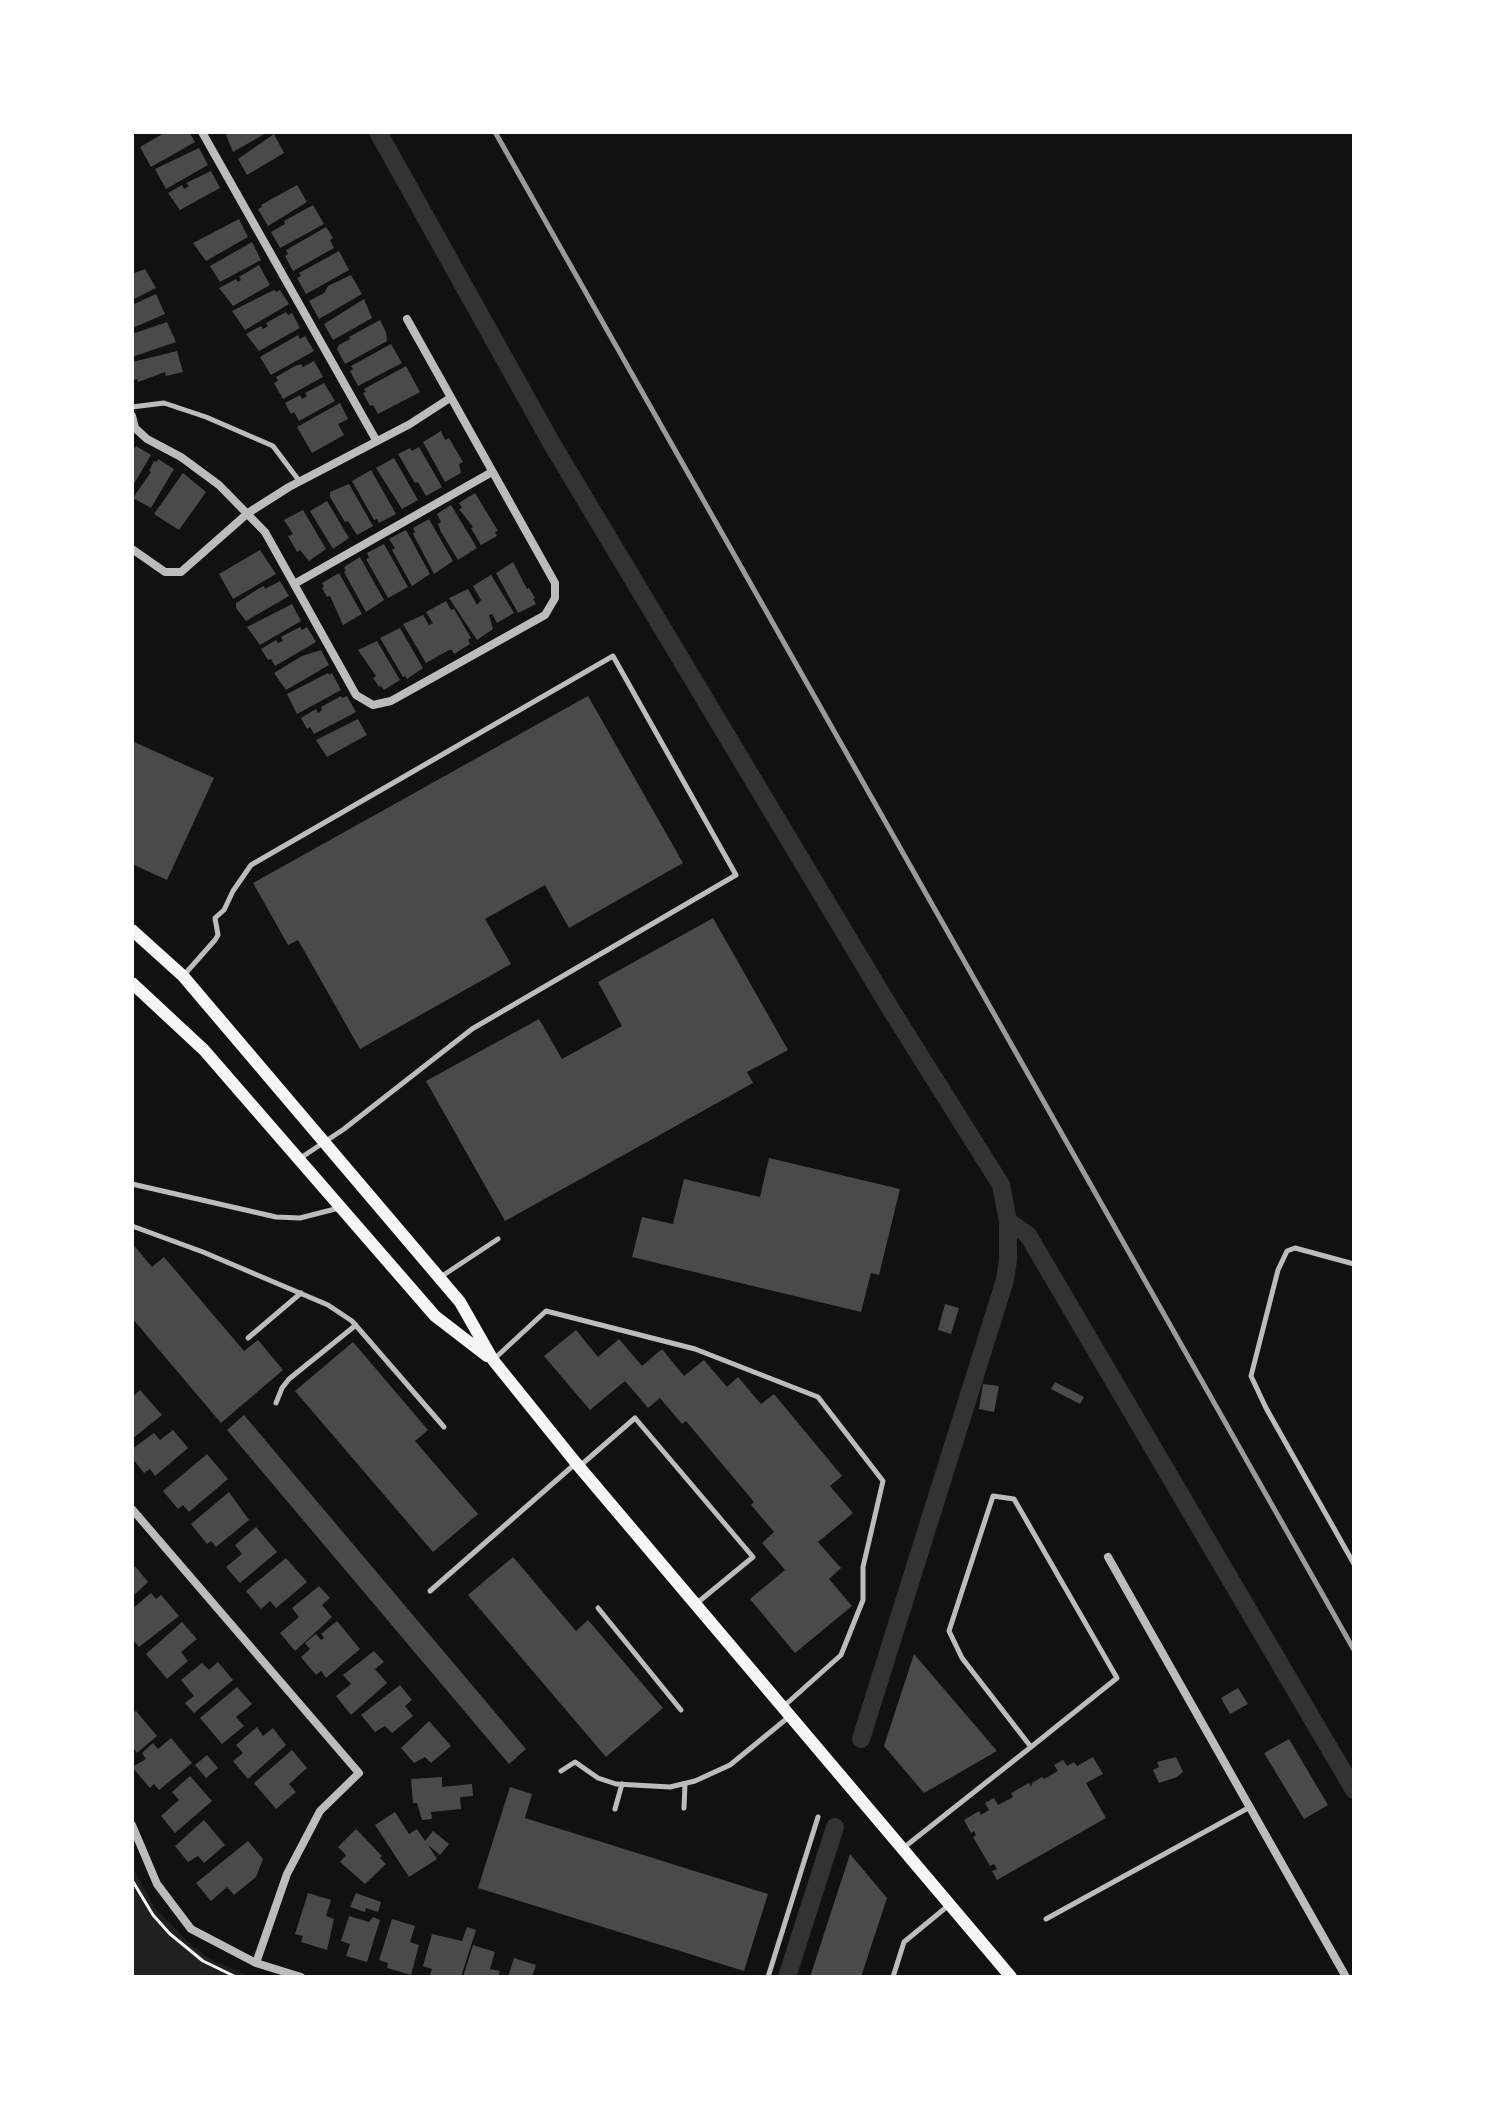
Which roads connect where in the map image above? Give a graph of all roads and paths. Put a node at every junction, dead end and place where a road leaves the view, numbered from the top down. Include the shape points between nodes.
1 (202, 132) edge
2 (407, 319) dead end
3 (450, 398) junction
4 (132, 407) edge
5 (132, 416) edge
6 (376, 440) junction
7 (492, 472) junction
8 (301, 483) junction
9 (248, 513) junction
10 (132, 549) edge
11 (296, 583) junction
12 (132, 930) edge
13 (183, 976) junction
14 (132, 983) edge
15 (325, 1142) junction
16 (299, 1160) junction
17 (132, 1184) edge
18 (340, 1208) junction
19 (132, 1226) edge
20 (498, 1239) dead end
21 (1354, 1264) edge
22 (439, 1278) junction
23 (301, 1293) junction
24 (356, 1325) junction
25 (248, 1338) dead end
26 (493, 1360) junction
27 (276, 1403) dead end
28 (444, 1427) dead end
29 (578, 1465) junction
30 (132, 1509) edge
31 (1108, 1557) dead end
32 (1354, 1564) edge
33 (430, 1591) dead end
34 (696, 1604) junction
35 (598, 1608) dead end
36 (681, 1710) dead end
37 (787, 1711) junction
38 (1031, 1747) junction
39 (561, 1771) dead end
40 (622, 1784) junction
41 (685, 1784) junction
42 (1250, 1806) junction
43 (684, 1808) dead end
44 (615, 1809) dead end
45 (818, 1817) dead end
46 (132, 1825) edge
47 (901, 1849) junction
48 (950, 1905) junction
49 (1046, 1919) dead end
50 (256, 1963) junction
51 (301, 1977) edge
52 (768, 1977) edge
53 (893, 1977) edge
54 (1011, 1977) edge
55 (1346, 1977) edge

1 - 6 street
2 - 3 street
3 - 6 street
3 - 7 street
4 - 8 lane via 164,403 273,446
5 - 9 street via 135,428 147,439 181,457
6 - 8 street
7 - 11 street
7 - 11 street via 555,583 555,598 545,615 391,701 373,705 356,695
8 - 9 street
9 - 10 street via 181,572 160,569
9 - 11 street
12 - 13 main road
13 - 15 main road
13 - 15 lane via 215,940 215,918 251,865 613,656 736,875 472,1029
14 - 16 main road via 204,1050
15 - 16 lane
15 - 22 main road
16 - 18 main road
17 - 18 lane via 276,1217 300,1218
18 - 26 main road via 435,1316
19 - 23 lane
20 - 22 lane
21 - 32 lane via 1295,1248 1287,1251 1251,1376
22 - 26 main road via 460,1302
23 - 24 lane
23 - 25 lane
24 - 27 lane via 289,1379
24 - 28 lane
26 - 29 main road
26 - 37 lane via 546,1311 695,1349 818,1397 883,1481 863,1567 863,1600 841,1655
29 - 33 lane
29 - 34 main road
29 - 34 lane via 635,1418 753,1557
30 - 50 street via 359,1773 320,1811 287,1874
31 - 42 street
34 - 37 main road
35 - 36 lane
37 - 41 lane via 730,1765
37 - 47 main road
38 - 38 lane via 1117,1678 1014,1499 993,1496 949,1631 962,1658
38 - 47 lane
39 - 40 lane via 575,1762 598,1778
40 - 41 lane
40 - 44 lane
41 - 43 lane
42 - 49 lane
42 - 55 street
45 - 52 lane
46 - 50 street via 157,1884 191,1929
47 - 48 main road
48 - 53 lane via 904,1942
48 - 54 main road
50 - 51 street

